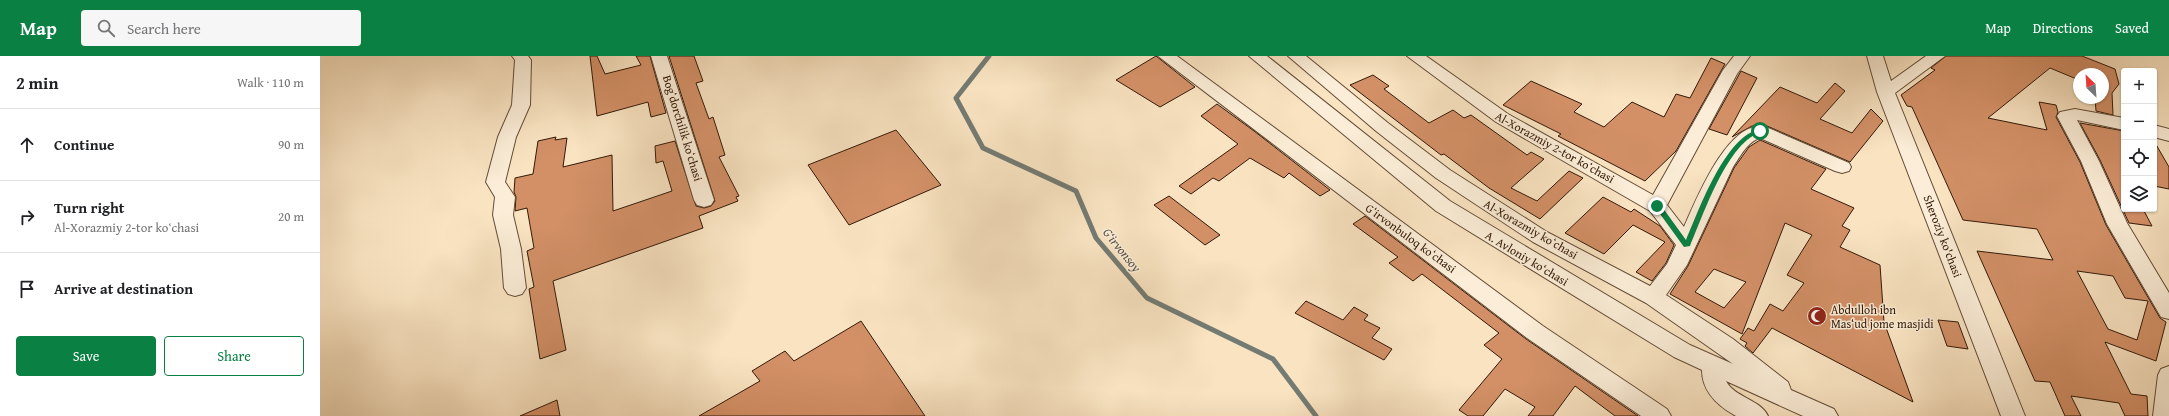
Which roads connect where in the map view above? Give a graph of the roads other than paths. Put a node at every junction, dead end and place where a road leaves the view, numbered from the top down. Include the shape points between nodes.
1 (520, 56) edge
2 (660, 56) edge
3 (1166, 56) edge
4 (1257, 56) edge
5 (1296, 56) edge
6 (1415, 56) edge
7 (1742, 56) edge
8 (1875, 56) edge
9 (1937, 56) edge
10 (1886, 92) junction
11 (2121, 123) edge
12 (2157, 132) edge
13 (2169, 135) edge
14 (1842, 167) dead end
15 (704, 200) dead end
16 (1657, 206) junction
17 (1687, 246) junction
18 (515, 288) dead end
19 (1653, 297) junction
20 (2169, 311) edge
21 (1713, 366) junction
22 (2169, 375) edge
23 (1796, 402) junction
24 (1658, 416) edge
25 (1756, 416) edge
26 (1826, 416) edge
27 (2013, 416) edge
28 (2165, 416) edge

1 - 18 street via 523,60 521,105 507,137 495,182 505,197 503,215 511,249
2 - 15 street, Bogʻdorchilik koʻchasi
3 - 24 street, Gʻirvonbuloq koʻchasi via 1535,332
4 - 21 street, A. Avloniy ko‘chasi via 1443,206 1682,351
5 - 19 street, Al-Xorazmiy koʻchasi via 1382,128 1448,177 1540,237
6 - 16 street, Al-Xorazmiy 2-tor koʻchasi via 1502,118
7 - 16 street via 1729,74
8 - 10 street, Sheroziy ko'chasi
9 - 10 street
10 - 27 street, Sheroziy ko'chasi
11 - 20 street via 2075,114 2066,116 2090,161 2118,224
12 - 13 street
14 - 17 street via 1756,131 1733,151 1715,180
16 - 17 street, Al-Xorazmiy 2-tor koʻchasi
17 - 19 street
19 - 23 street, Al-Xorazmiy koʻchasi via 1725,345
21 - 23 street, A. Avloniy ko‘chasi
21 - 25 street via 1715,385 1721,392
22 - 28 street
23 - 26 street, A. Avloniy ko‘chasi

